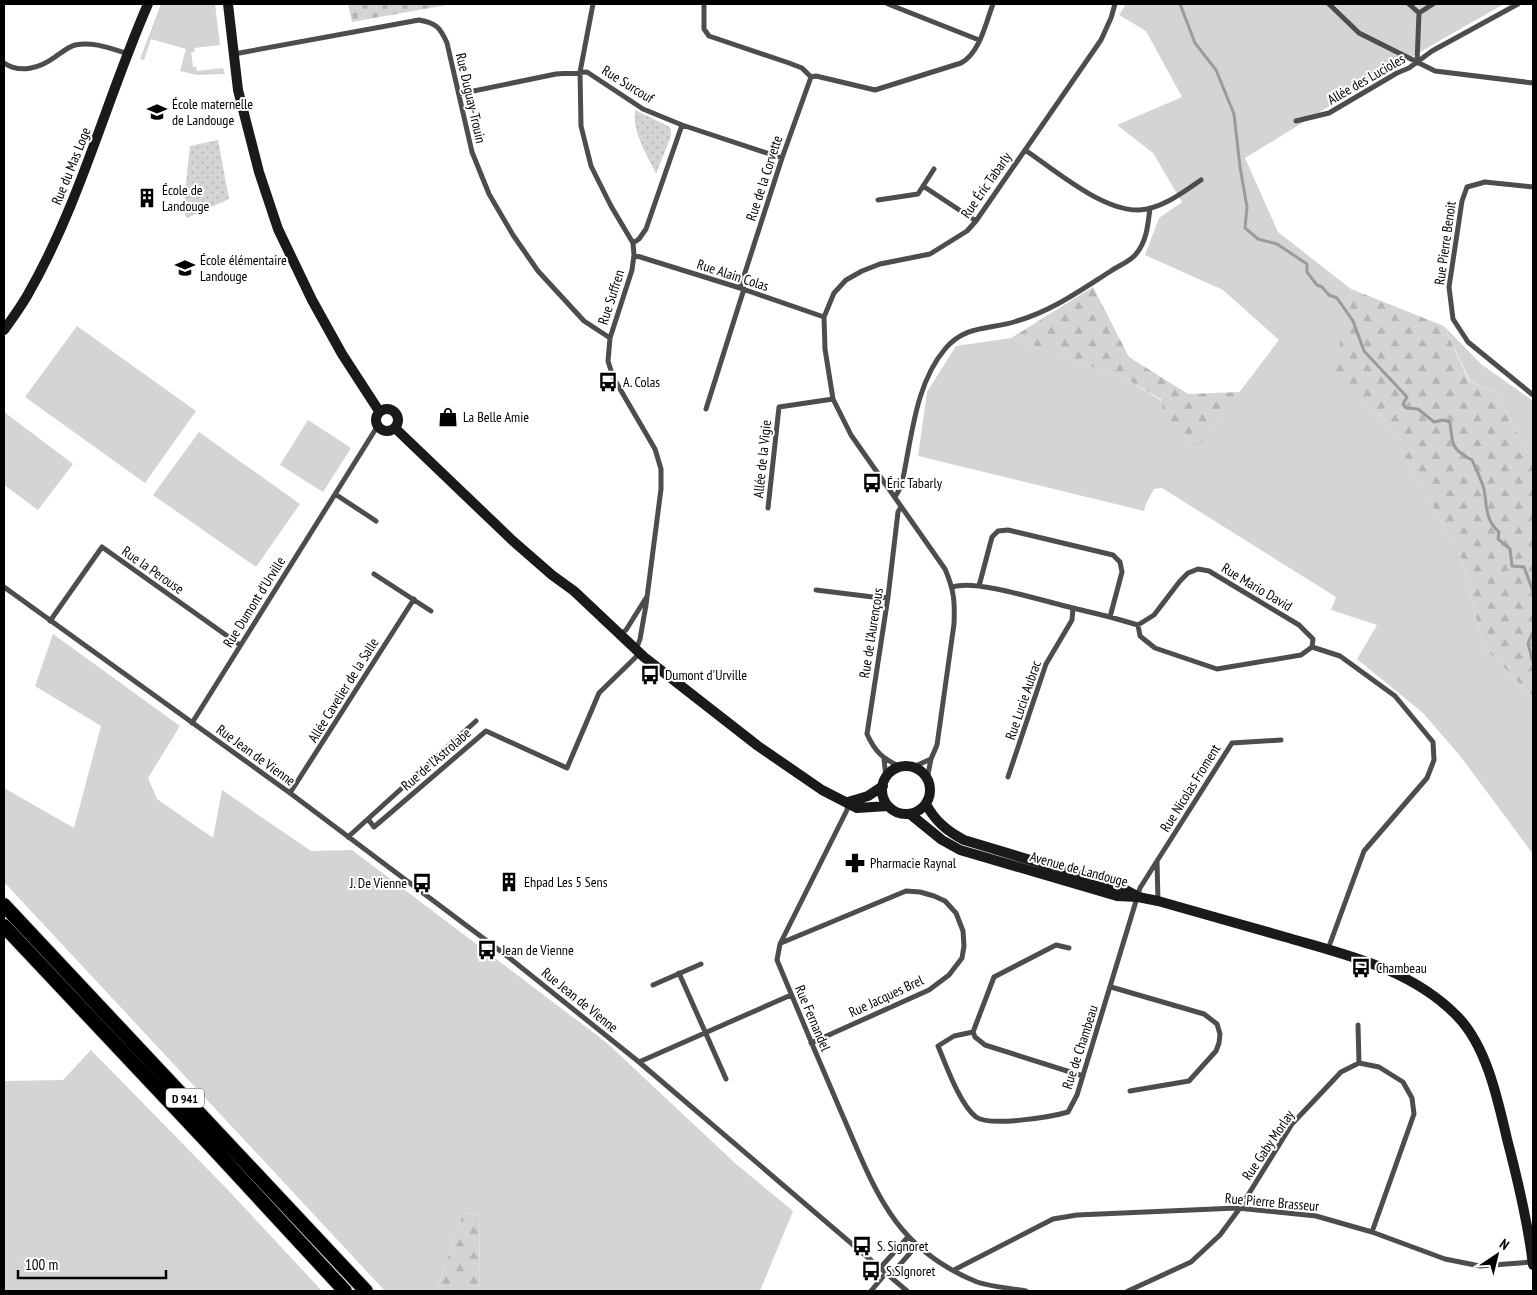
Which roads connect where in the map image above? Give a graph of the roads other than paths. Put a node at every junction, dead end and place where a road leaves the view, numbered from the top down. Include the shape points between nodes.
1 (148, 4) edge
2 (228, 4) edge
3 (593, 4) edge
4 (704, 4) edge
5 (888, 4) edge
6 (993, 4) edge
7 (1115, 4) edge
8 (1329, 4) edge
9 (1409, 4) edge
10 (1433, 4) edge
11 (1518, 4) edge
12 (1419, 13) junction
13 (979, 40) junction
14 (129, 54) junction
15 (233, 54) junction
16 (4, 63) edge
17 (1417, 63) junction
18 (580, 72) junction
19 (810, 77) junction
20 (1533, 83) edge
21 (458, 94) junction
22 (1296, 121) dead end
23 (682, 125) junction
24 (1025, 150) junction
25 (782, 158) junction
26 (934, 169) dead end
27 (1201, 180) dead end
28 (923, 186) junction
29 (1533, 187) edge
30 (878, 200) dead end
31 (1150, 208) junction
32 (976, 221) junction
33 (633, 243) junction
34 (634, 255) junction
35 (742, 289) junction
36 (824, 317) junction
37 (4, 330) edge
38 (610, 338) junction
39 (1533, 395) edge
40 (833, 399) junction
41 (706, 410) dead end
42 (379, 411) junction
43 (378, 427) junction
44 (395, 428) junction
45 (335, 494) junction
46 (894, 497) junction
47 (901, 507) junction
48 (768, 508) dead end
49 (376, 521) dead end
50 (374, 574) dead end
51 (980, 586) junction
52 (4, 587) edge
53 (953, 587) junction
54 (816, 590) dead end
55 (648, 596) junction
56 (888, 597) junction
57 (414, 599) junction
58 (1073, 608) junction
59 (431, 611) dead end
60 (1110, 617) junction
61 (50, 621) junction
62 (1138, 625) junction
63 (620, 634) junction
64 (240, 645) junction
65 (1312, 647) junction
66 (638, 651) junction
67 (476, 721) dead end
68 (192, 723) junction
69 (1281, 740) dead end
70 (884, 759) junction
71 (931, 759) junction
72 (901, 767) junction
73 (913, 767) junction
74 (1008, 777) dead end
75 (927, 779) junction
76 (884, 782) junction
77 (290, 793) junction
78 (848, 802) junction
79 (926, 804) junction
80 (888, 806) junction
81 (910, 814) junction
82 (368, 819) junction
83 (348, 837) junction
84 (1158, 862) junction
85 (1138, 897) junction
86 (1158, 901) junction
87 (4, 905) edge
88 (4, 926) edge
89 (780, 944) junction
90 (1069, 948) dead end
91 (1328, 950) junction
92 (701, 964) dead end
93 (679, 973) junction
94 (653, 985) dead end
95 (1110, 987) junction
96 (791, 995) junction
97 (1358, 1025) dead end
98 (706, 1032) junction
99 (973, 1032) junction
100 (811, 1042) junction
101 (638, 1062) junction
102 (1359, 1064) junction
103 (1084, 1076) junction
104 (726, 1079) dead end
105 (1130, 1090) dead end
106 (1240, 1208) junction
107 (1372, 1232) junction
108 (908, 1237) junction
109 (917, 1245) junction
110 (1533, 1262) edge
111 (1533, 1266) edge
112 (880, 1268) junction
113 (954, 1270) junction
114 (888, 1275) junction
115 (345, 1291) edge
116 (366, 1291) edge
117 (871, 1291) edge
118 (907, 1291) edge
119 (1026, 1291) edge
120 (1128, 1291) edge

1 - 14 main road, Rue du Mas Loge
2 - 15 main road
3 - 18 street, Rue Suffren
4 - 19 street via 704,29 708,36 802,68
5 - 13 street
6 - 13 street
7 - 24 street, Rue Éric Tabarly via 1101,40
8 - 17 street via 1360,33
9 - 12 street
10 - 12 street
11 - 17 street, Allée des Lucioles via 1432,51
12 - 17 street
13 - 19 street via 968,59 961,63 874,90
14 - 16 street via 83,44 33,68 22,70
14 - 37 main road, Rue du Mas Loge via 56,239 27,296
15 - 21 street, Rue Duguay-Trouin via 419,20 432,22 442,31 447,43
15 - 42 main road via 238,90 259,172 278,228 342,354
17 - 20 street via 1435,71
17 - 22 street, Allée des Lucioles via 1329,113
18 - 21 street, Rue Surcouf
18 - 23 street, Rue Surcouf via 587,72 643,109
18 - 33 street, Rue Suffren via 581,126 591,166
19 - 25 street, Rue de la Corvette
21 - 38 street, Rue Duguay-Trouin via 472,152 489,194 513,235 538,271 584,321
23 - 25 street, Rue Surcouf
23 - 33 street via 646,229
24 - 31 street via 1100,200 1118,208
24 - 32 street, Rue Éric Tabarly
25 - 35 street, Rue de la Corvette
26 - 28 street
27 - 31 street via 1165,203
28 - 30 street via 918,194
28 - 32 street
29 - 39 street, Rue Pierre Benoit via 1485,182 1467,187 1462,200 1449,287 1453,318 1468,342
31 - 46 street via 1146,235 1136,255 1059,304 1017,322 984,326 964,334 945,348 922,387 903,478
32 - 36 street, Rue Éric Tabarly via 967,231 930,254 880,264 846,280 834,293
33 - 34 street, Rue Suffren
34 - 35 street, Rue Alain Colas
34 - 38 street, Rue Suffren
35 - 36 street, Rue Alain Colas
35 - 41 street, Rue de la Corvette
36 - 40 street, Rue Éric Tabarly
38 - 55 street, Rue Suffren via 608,360 613,377 655,449 661,470
40 - 46 street, Rue Éric Tabarly via 851,434
40 - 48 street, Allée de la Vigie via 779,407
42 - 43 main road via 376,417
42 - 44 main road via 394,411 398,418
43 - 44 main road via 388,432
43 - 45 street, Rue Dumont d'Urville
44 - 63 main road via 513,541
45 - 49 street
45 - 64 street, Rue Dumont d'Urville
46 - 47 street, Rue Éric Tabarly
47 - 53 street, Rue Éric Tabarly via 945,569
47 - 56 street, Rue de l'Aurençous
50 - 57 street
51 - 53 street
51 - 58 street
51 - 60 street via 992,537 998,531 1008,530 1094,550 1113,555 1120,562 1122,572
52 - 61 street, Rue Jean de Vienne
53 - 71 street via 954,624 937,745
54 - 56 street
55 - 63 street, Rue Suffren
55 - 66 street, Rue Suffren
56 - 70 street, Rue de l'Aurençous via 867,734
57 - 59 street
57 - 77 street, Allée Cavelier de la Salle
58 - 60 street
58 - 74 street, Rue Lucie Aubrac via 1072,620 1046,664
60 - 62 street
61 - 64 street, Rue la Perouse via 102,547
61 - 68 street, Rue Jean de Vienne
62 - 65 street via 1140,636 1155,648 1217,669 1301,655
62 - 65 street, Rue Mario David via 1154,615 1188,573 1198,569 1209,571 1299,624 1313,639
63 - 66 main road
64 - 68 street, Rue Dumont d'Urville
65 - 91 street via 1340,656 1394,696 1433,742 1434,760 1428,778 1364,851
66 - 78 main road via 758,746 822,790
66 - 82 street, Rue de l'Astrolabe via 599,693 567,768 486,731 374,827
67 - 82 street, Rue de l'Astrolabe
68 - 77 street, Rue Jean de Vienne
69 - 84 street, Rue Nicolas Froment via 1232,743
70 - 72 street, Rue de l'Aurençous
70 - 76 street
71 - 73 street
71 - 75 street
72 - 73 main road
72 - 76 main road
73 - 75 main road
75 - 79 main road via 930,791
76 - 78 main road via 868,796
76 - 80 main road via 884,800
77 - 83 street, Rue Jean de Vienne
78 - 80 main road via 857,808
78 - 89 street, Rue Fernandel via 847,810
79 - 81 main road
79 - 85 main road, Avenue de Landouge via 934,818 964,840 1120,886
80 - 81 main road via 897,813
81 - 85 main road, Avenue de Landouge via 960,850 1117,896
82 - 83 street, Rue de l'Astrolabe
83 - 101 street, Rue Jean de Vienne via 507,956
84 - 85 street, Rue Nicolas Froment via 1140,888
84 - 86 street
85 - 86 main road
85 - 95 street, Rue de Chambeau
86 - 91 main road
87 - 116 highway, D 941
88 - 115 highway, D 941
89 - 96 street, Rue Fernandel via 777,960
89 - 100 street, Rue Jacques Brel via 906,891 920,892 945,901 956,913 963,931 962,958 949,975 930,990
90 - 99 street via 1056,945 994,978
91 - 110 main road via 1371,962 1408,979 1459,1018 1478,1046 1499,1106
92 - 93 street
93 - 94 street
93 - 98 street
95 - 103 street, Rue de Chambeau
95 - 105 street via 1204,1014 1217,1024 1220,1034 1216,1050 1189,1081
96 - 98 street
96 - 100 street, Rue Fernandel
97 - 102 street
98 - 101 street
98 - 104 street
99 - 103 street via 985,1045
99 - 103 street, Rue de Chambeau via 954,1036 938,1046 964,1105 977,1118 996,1122 1051,1117 1068,1112
100 - 108 street, Rue Fernandel via 877,1194
101 - 112 street, Rue Jean de Vienne
102 - 106 street, Rue Gaby Morlay via 1341,1072 1292,1124
102 - 107 street via 1379,1067 1403,1082 1412,1098 1414,1114
106 - 107 street, Rue Pierre Brasseur via 1316,1216
106 - 113 street, Rue Pierre Brasseur via 1077,1214 1053,1219
106 - 120 street, Rue Gaby Morlay via 1220,1235 1191,1262
107 - 110 street, Rue Pierre Brasseur via 1445,1259 1480,1266
108 - 109 street, Rue Fernandel
108 - 112 street
109 - 113 street, Rue Fernandel
109 - 114 street
110 - 111 main road
112 - 114 street, Rue Jean de Vienne
113 - 119 street, Rue Fernandel via 979,1282
114 - 117 street
114 - 118 street, Rue Jean de Vienne

